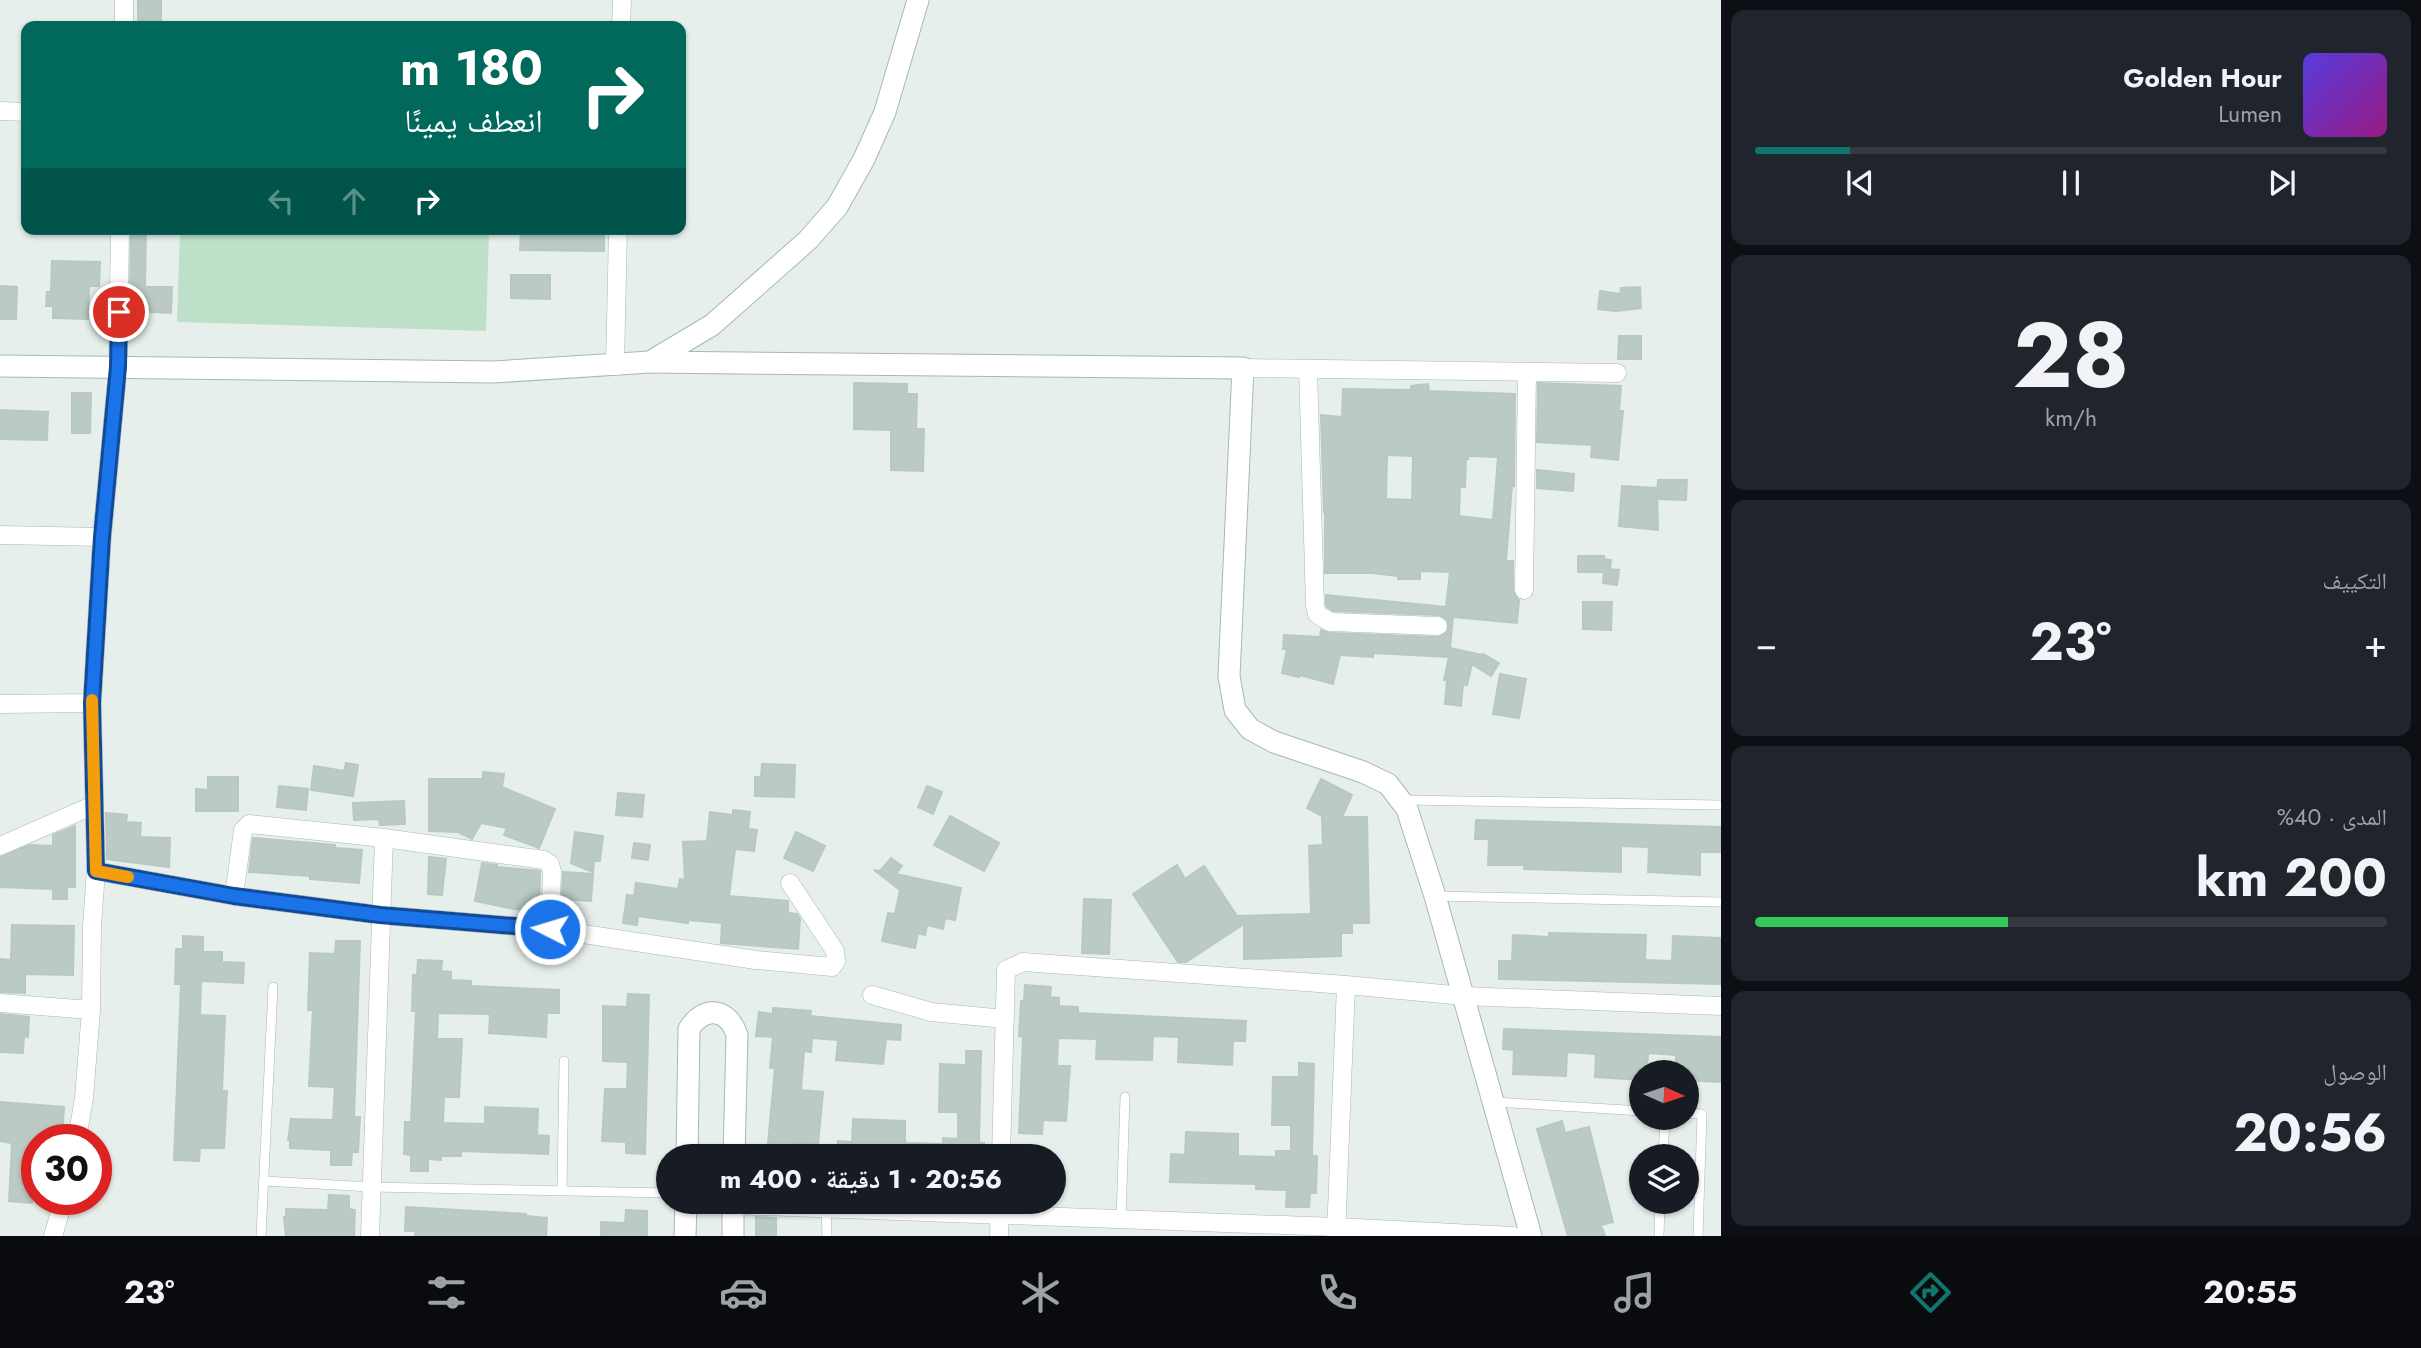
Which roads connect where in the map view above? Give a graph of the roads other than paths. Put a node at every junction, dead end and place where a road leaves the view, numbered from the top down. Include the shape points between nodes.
1 (124, 0) edge
2 (622, 0) edge
3 (918, 0) edge
4 (124, 21) edge
5 (621, 21) edge
6 (0, 110) edge
7 (21, 111) edge
8 (120, 235) edge
9 (618, 235) edge
10 (650, 362) junction
11 (0, 366) edge
12 (615, 366) junction
13 (118, 367) junction
14 (1243, 368) junction
15 (1308, 369) junction
16 (1527, 372) junction
17 (1617, 373) dead end
18 (0, 535) edge
19 (102, 537) junction
20 (1524, 590) dead end
21 (1438, 626) dead end
22 (92, 703) junction
23 (0, 704) edge
24 (1400, 800) junction
25 (94, 805) junction
26 (1721, 805) edge
27 (384, 838) junction
28 (0, 846) edge
29 (96, 871) junction
30 (790, 883) dead end
31 (234, 896) junction
32 (1435, 896) junction
33 (1721, 902) edge
34 (380, 915) junction
35 (550, 929) junction
36 (1346, 985) junction
37 (273, 987) dead end
38 (872, 995) dead end
39 (1464, 996) junction
40 (0, 1003) edge
41 (1721, 1006) edge
42 (91, 1010) junction
43 (1005, 1019) junction
44 (564, 1061) dead end
45 (1125, 1097) dead end
46 (1494, 1102) junction
47 (1629, 1110) edge
48 (1699, 1114) edge
49 (80, 1124) edge
50 (687, 1144) edge
51 (734, 1144) edge
52 (1001, 1144) edge
53 (264, 1181) junction
54 (371, 1187) junction
55 (562, 1191) junction
56 (656, 1193) edge
57 (686, 1214) edge
58 (731, 1214) edge
59 (826, 1214) edge
60 (1000, 1214) edge
61 (1066, 1214) edge
62 (1660, 1214) edge
63 (59, 1215) edge
64 (1121, 1219) junction
65 (1336, 1231) edge
66 (53, 1236) edge
67 (261, 1236) edge
68 (370, 1236) edge
69 (685, 1236) edge
70 (733, 1236) edge
71 (827, 1236) edge
72 (999, 1236) edge
73 (1513, 1236) edge
74 (1531, 1236) edge
75 (1659, 1236) edge
76 (1698, 1236) edge

1 - 4 street
2 - 5 street
3 - 10 street via 884,112 837,207 808,240 712,325
6 - 7 street
8 - 13 street
9 - 12 street
10 - 12 street
10 - 14 street
11 - 13 street
12 - 13 street via 494,372
13 - 19 street
14 - 15 street
14 - 24 street via 1229,676 1235,710 1250,729 1274,742 1363,772 1388,784
15 - 16 street
15 - 21 street via 1317,614 1330,622
16 - 17 street
16 - 20 street
18 - 19 street
19 - 22 street
22 - 23 street
22 - 25 street
24 - 26 lane
24 - 32 street via 1411,819
25 - 28 street
25 - 29 street
27 - 31 street via 249,824 243,830
27 - 34 street
27 - 35 street via 544,860 552,872
29 - 31 street
29 - 42 street
30 - 35 street via 835,951 832,967
31 - 34 street
32 - 33 lane
32 - 39 street
34 - 35 street
34 - 54 street
36 - 39 street
36 - 43 street via 1023,962 1006,970
36 - 65 street
37 - 53 lane
38 - 43 street via 931,1012
39 - 41 street
39 - 46 street
40 - 42 street
42 - 49 street
43 - 52 street
44 - 55 lane
45 - 64 lane
46 - 47 lane
46 - 74 street
48 - 76 lane
50 - 51 street via 689,1029 704,1014 715,1013 726,1017 737,1035
53 - 54 lane
53 - 67 lane
54 - 55 lane
54 - 68 street
55 - 56 lane
57 - 69 street
58 - 70 street
59 - 71 lane
60 - 72 street
61 - 64 street
62 - 75 lane
63 - 66 street
64 - 65 street
65 - 73 street

